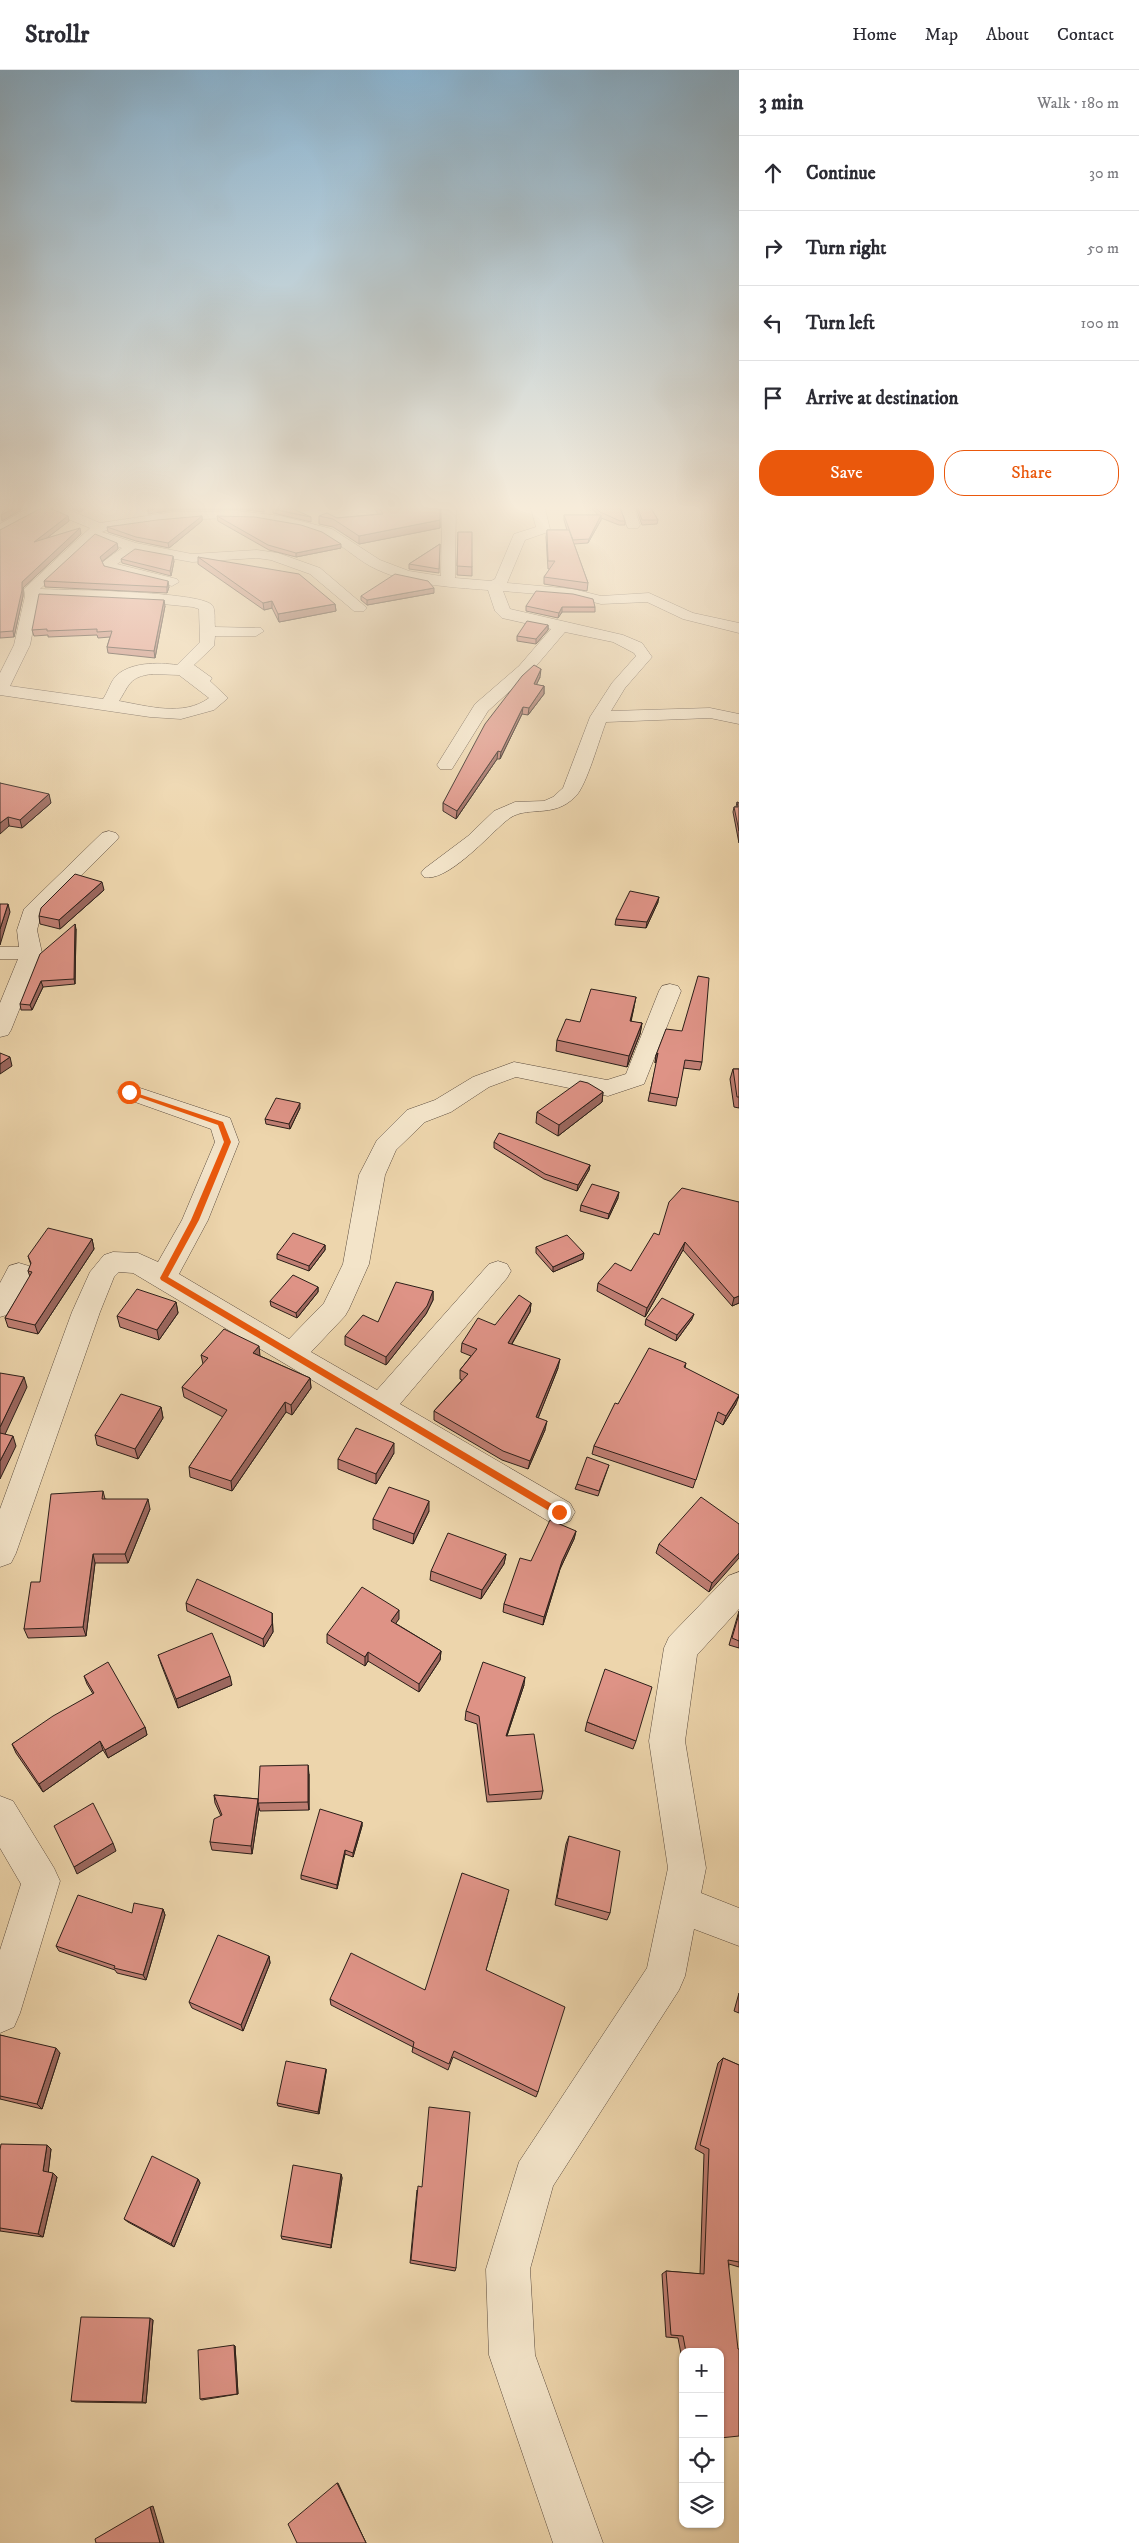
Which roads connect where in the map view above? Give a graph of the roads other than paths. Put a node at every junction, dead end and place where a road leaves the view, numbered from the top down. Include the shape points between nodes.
1 (26, 620) edge
2 (207, 620) edge
3 (532, 620) edge
4 (707, 620) edge
5 (562, 627) junction
6 (739, 628) edge
7 (256, 631) dead end
8 (208, 632) junction
9 (224, 690) dead end
10 (107, 704) junction
11 (599, 717) junction
12 (739, 719) edge
13 (446, 765) dead end
14 (109, 837) dead end
15 (431, 873) dead end
16 (0, 952) edge
17 (31, 953) junction
18 (670, 991) dead end
19 (0, 1030) edge
20 (129, 1092) dead end
21 (498, 1271) dead end
22 (19, 1273) dead end
23 (164, 1278) junction
24 (0, 1307) edge
25 (292, 1354) junction
26 (381, 1406) junction
27 (559, 1512) dead end
28 (0, 1553) edge
29 (739, 1586) edge
30 (0, 1814) edge
31 (680, 1904) junction
32 (739, 1927) edge
33 (0, 2014) edge
34 (578, 2543) edge

1 - 10 street via 22,645 0,690
2 - 8 street
3 - 5 street
4 - 6 street
5 - 11 street via 617,638 641,650 644,656 618,686
5 - 13 street via 525,669 481,708
7 - 8 street
8 - 9 street via 208,643 185,664
10 - 10 street via 180,714 199,712 220,698 185,673 157,670 134,673 121,681
11 - 12 street via 710,713
11 - 15 street via 571,790 560,801 547,806 514,808 501,815 475,840
14 - 17 street via 31,913 27,930
16 - 17 street
17 - 19 street
18 - 25 street via 636,1079 608,1088 514,1069 481,1082 442,1106 416,1116 386,1146 372,1175 356,1264 335,1309
20 - 23 street via 221,1124 227,1142 195,1220
21 - 26 street
22 - 24 street
23 - 25 street
23 - 28 street via 138,1263 113,1262 103,1272
25 - 26 street
26 - 27 street
29 - 31 street via 681,1648 667,1741 687,1868
30 - 33 street via 41,1881
31 - 32 street
31 - 34 street via 665,1976 534,2177 508,2269 512,2355

